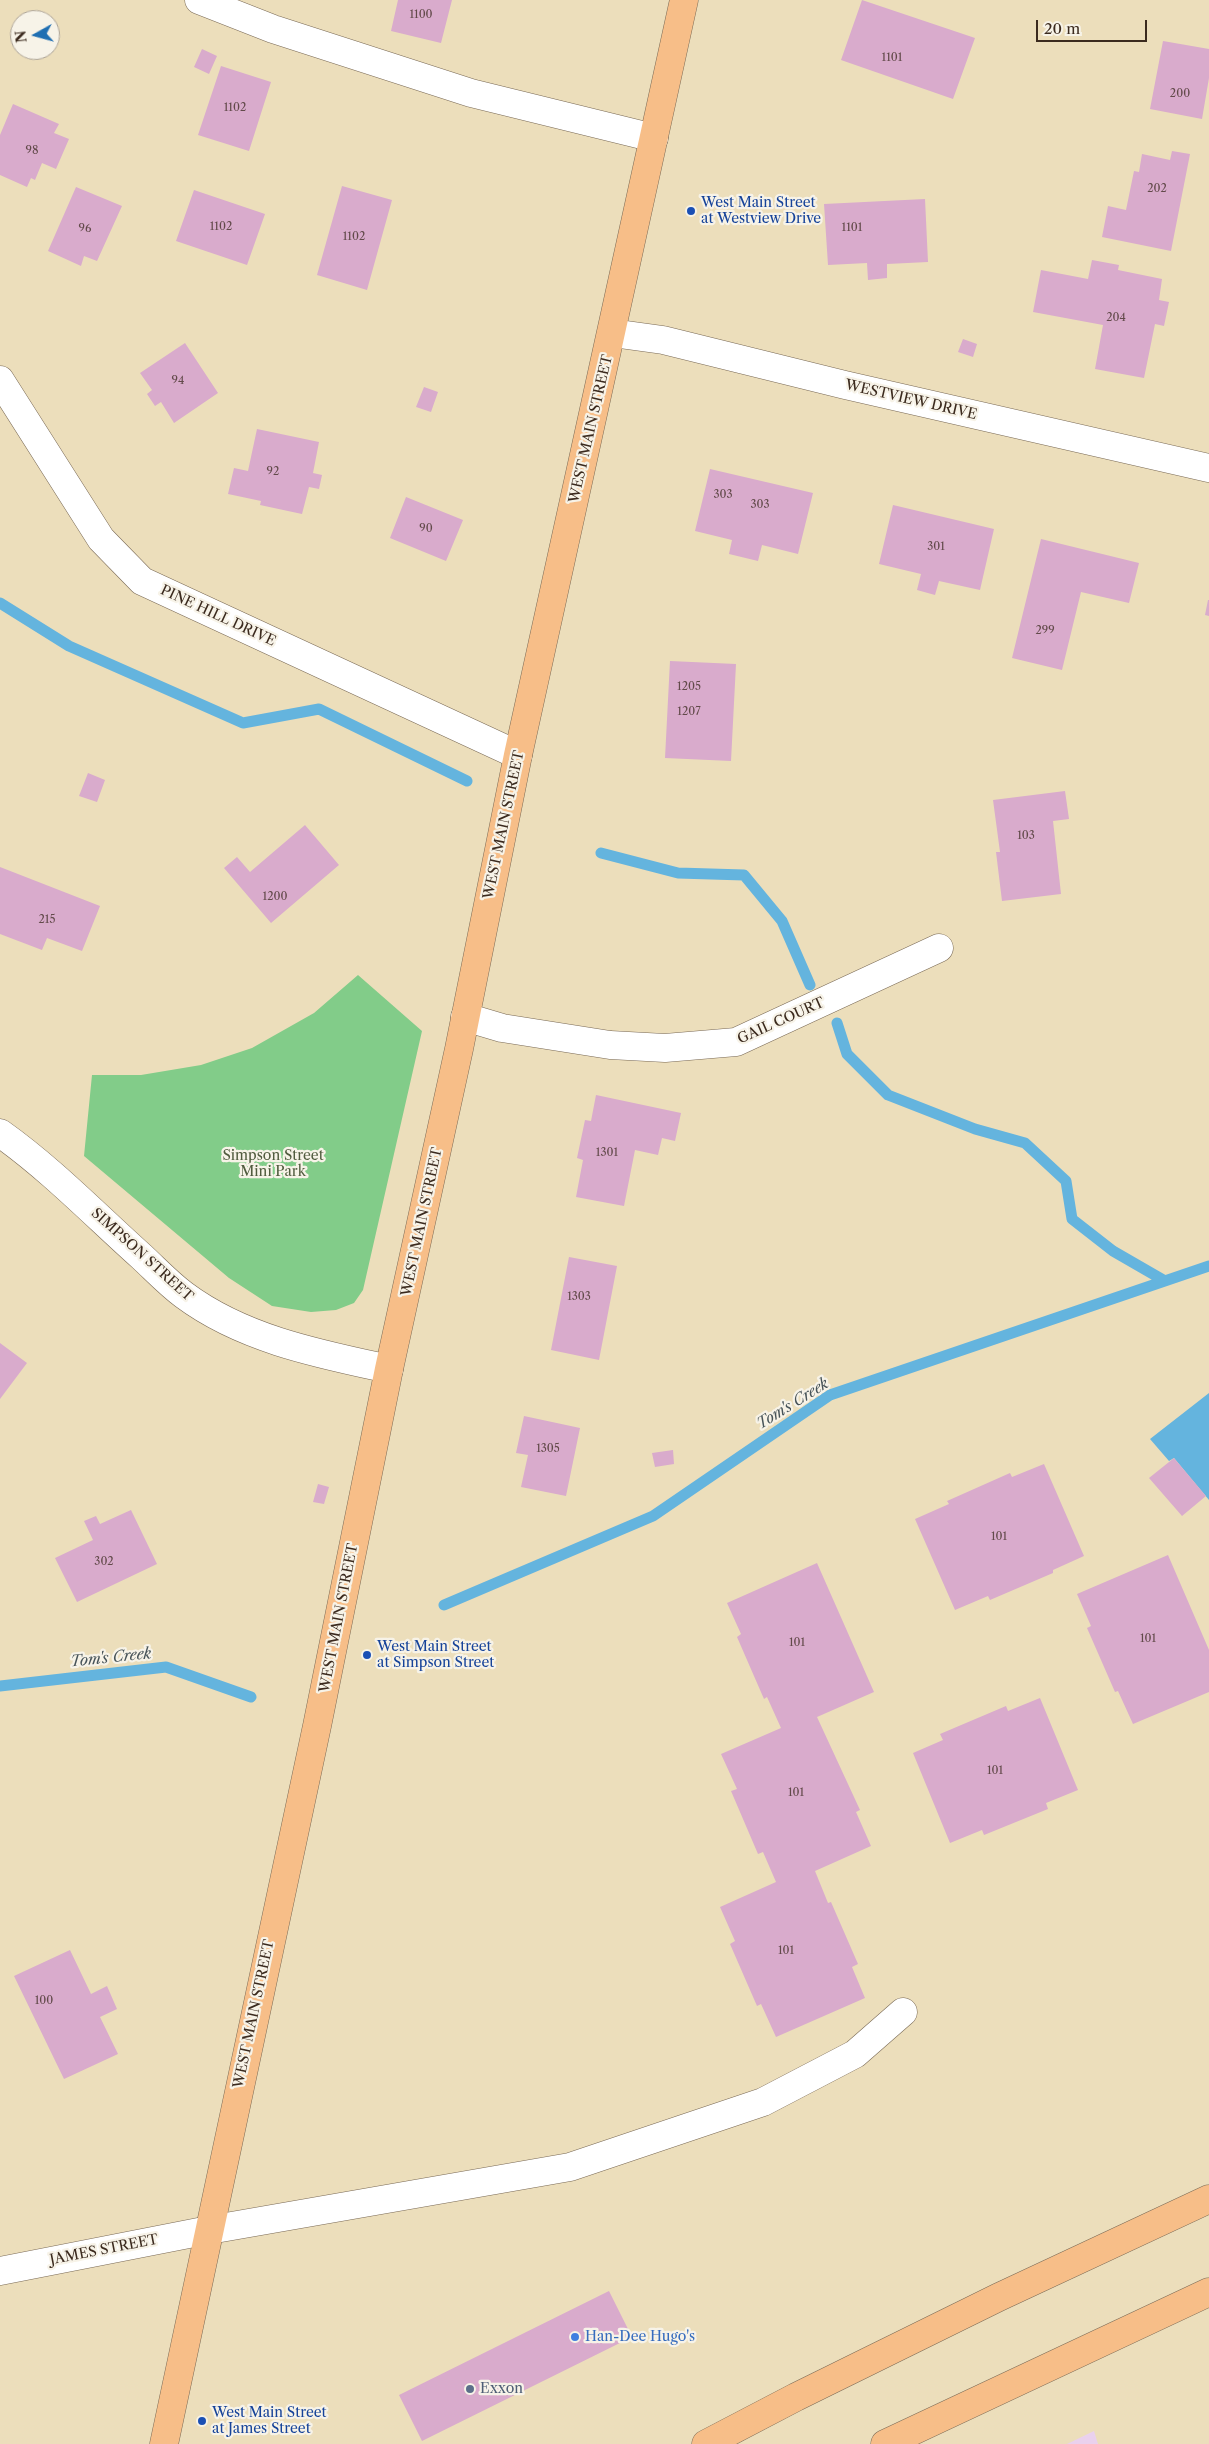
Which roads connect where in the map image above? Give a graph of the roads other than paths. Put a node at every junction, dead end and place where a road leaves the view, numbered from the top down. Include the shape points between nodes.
1 (199, 0) edge
2 (684, 0) edge
3 (654, 138) junction
4 (612, 333) junction
5 (0, 380) edge
6 (1209, 468) edge
7 (518, 755) junction
8 (939, 948) dead end
9 (465, 1017) junction
10 (3, 1140) edge
11 (389, 1369) junction
12 (903, 2012) dead end
13 (1209, 2199) edge
14 (208, 2230) junction
15 (0, 2271) edge
16 (1209, 2292) edge
17 (164, 2444) edge
18 (706, 2444) edge
19 (885, 2444) edge

1 - 3 street via 273,29 471,93
2 - 3 main road, WEST MAIN STREET
3 - 4 main road, WEST MAIN STREET
4 - 6 street, WESTVIEW DRIVE via 663,340
4 - 7 main road, WEST MAIN STREET
5 - 7 street, PINE HILL DRIVE via 101,539 142,581
7 - 9 main road, WEST MAIN STREET
8 - 9 street, GAIL COURT via 736,1042 665,1048 610,1045 502,1028
9 - 11 main road, WEST MAIN STREET
10 - 11 street, SIMPSON STREET via 62,1182 184,1295 214,1314 256,1334 314,1353
11 - 14 main road, WEST MAIN STREET via 317,1726
12 - 14 street, JAMES STREET via 855,2054 763,2102 570,2167
13 - 18 main road via 999,2297
14 - 15 street, JAMES STREET
14 - 17 main road, WEST MAIN STREET
16 - 19 main road

